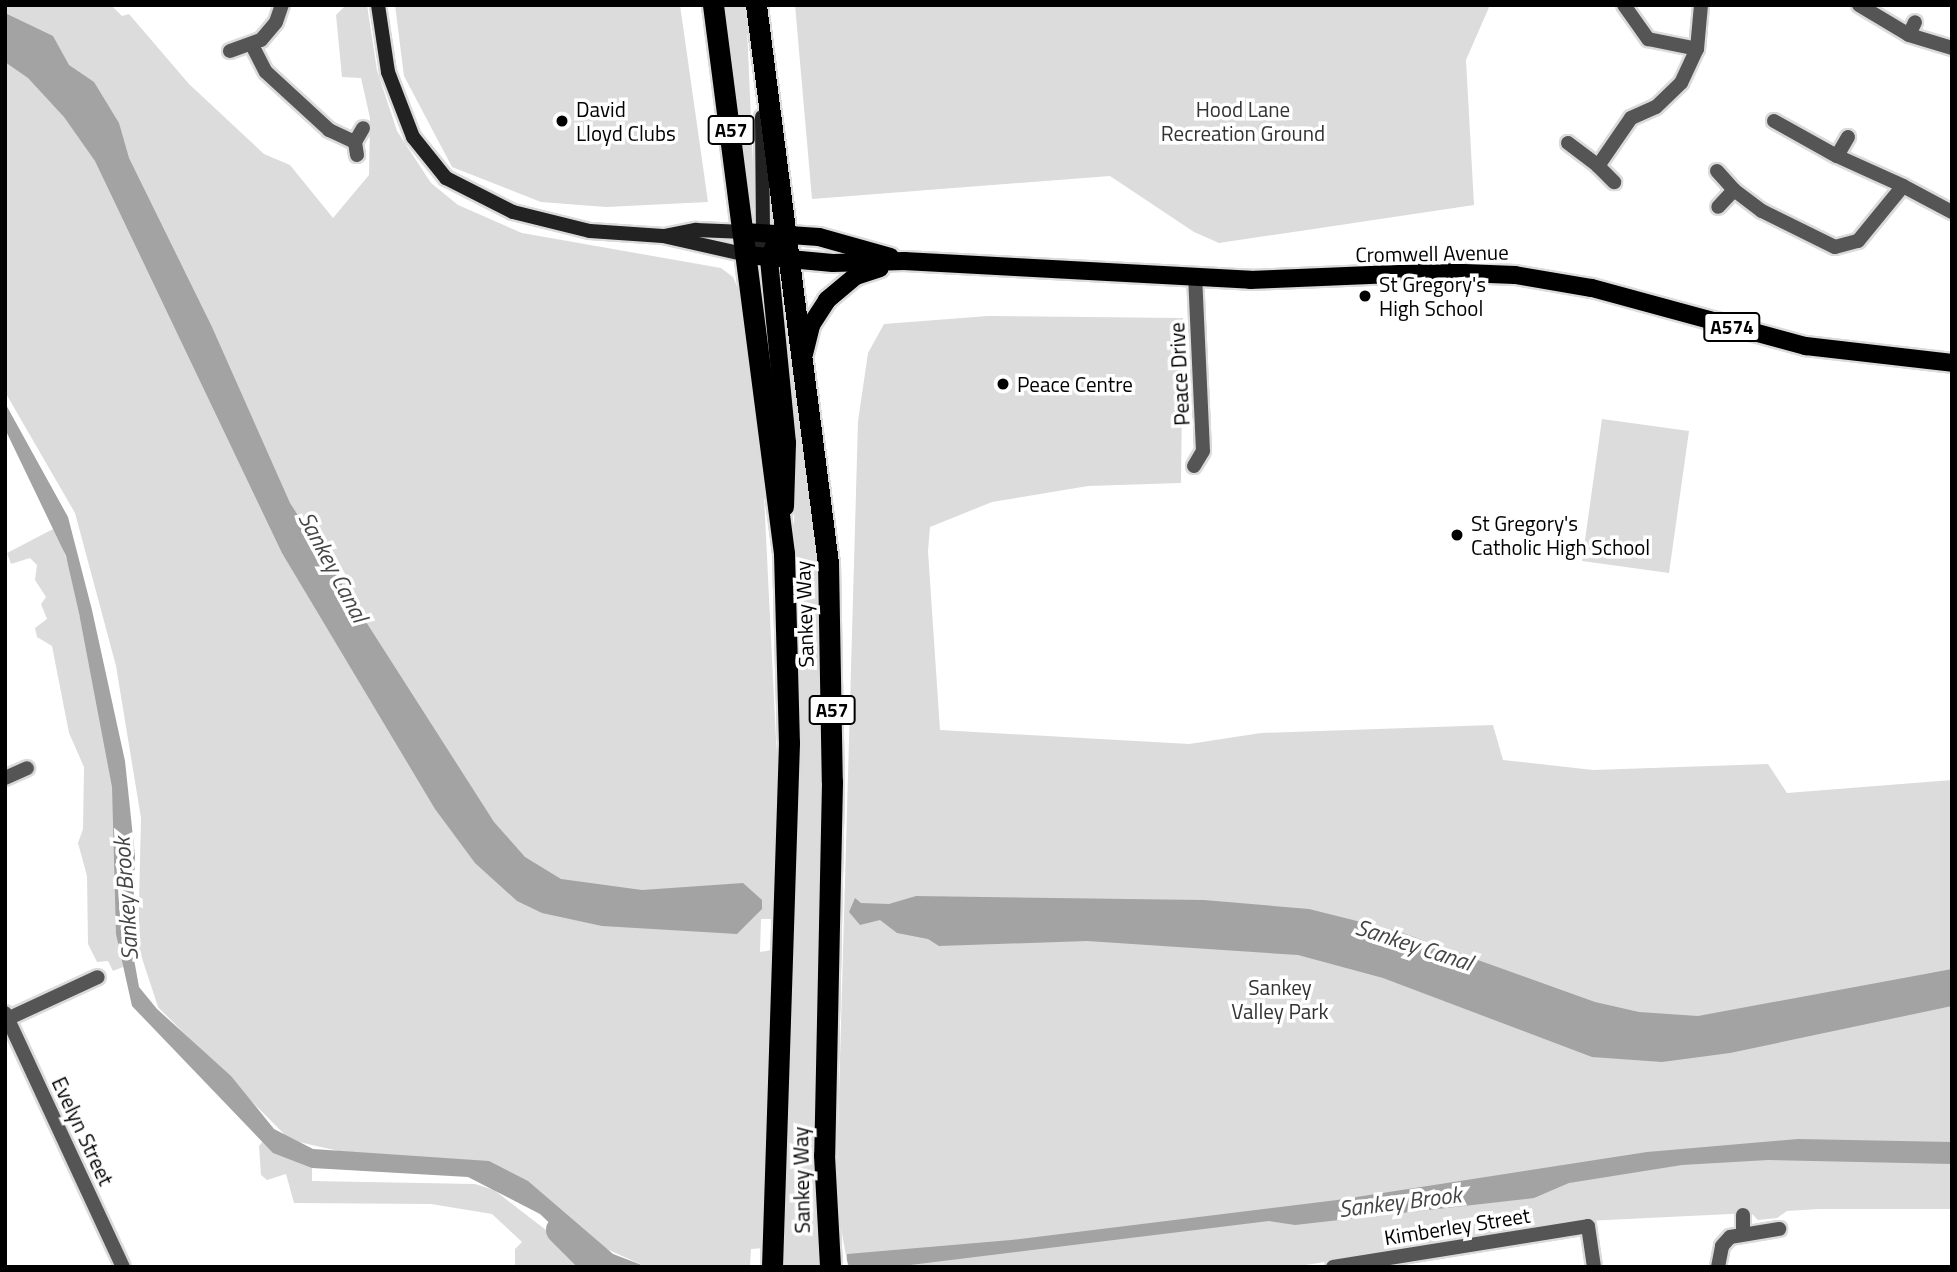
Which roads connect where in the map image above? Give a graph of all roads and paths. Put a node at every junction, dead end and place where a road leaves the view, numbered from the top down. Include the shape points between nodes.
1 (282, 5) edge
2 (378, 5) edge
3 (713, 5) edge
4 (756, 5) edge
5 (1624, 5) edge
6 (1702, 5) edge
7 (1859, 5) edge
8 (251, 46) junction
9 (1952, 48) edge
10 (761, 49) junction
11 (1697, 49) junction
12 (230, 51) dead end
13 (1774, 121) dead end
14 (363, 128) dead end
15 (1848, 137) dead end
16 (1568, 143) dead end
17 (1836, 156) junction
18 (1598, 166) junction
19 (1717, 171) dead end
20 (1614, 182) dead end
21 (1903, 186) junction
22 (1734, 190) junction
23 (1718, 206) dead end
24 (1952, 212) edge
25 (754, 233) junction
26 (788, 234) junction
27 (663, 236) junction
28 (747, 255) junction
29 (779, 259) junction
30 (904, 261) junction
31 (1195, 278) junction
32 (803, 362) junction
33 (1952, 363) edge
34 (1194, 466) dead end
35 (783, 553) junction
36 (27, 768) dead end
37 (5, 778) edge
38 (98, 977) dead end
39 (6, 1017) edge
40 (1743, 1214) dead end
41 (1779, 1229) dead end
42 (1743, 1231) junction
43 (1396, 1262) edge
44 (123, 1267) edge
45 (772, 1267) edge
46 (830, 1267) edge
47 (1333, 1267) edge
48 (1594, 1267) edge
49 (1718, 1267) edge

1 - 8 street via 270,31
2 - 27 street via 398,106 413,137 446,178 488,202 548,222 590,231
3 - 25 highway, Sankey Way / A57
4 - 10 highway, Sankey Way / A57
5 - 11 street via 1648,39
6 - 11 street
7 - 9 street
8 - 12 street
8 - 14 street via 266,72 329,130 356,148
10 - 25 street, A57
10 - 26 highway, Sankey Way / A57
11 - 18 street via 1681,83 1656,107 1631,118
13 - 17 street
15 - 17 street
16 - 18 street
17 - 21 street
18 - 20 street
19 - 22 street
21 - 22 street via 1858,241 1835,247 1762,211
21 - 24 street
22 - 23 street
25 - 26 main road, Cromwell Avenue / A574
25 - 27 street via 696,230
25 - 28 highway, Sankey Way / A57
26 - 29 highway, Sankey Way / A57
26 - 30 main road, Cromwell Avenue / A574 via 854,245
27 - 28 street
28 - 29 main road, Cromwell Avenue / A574
28 - 35 highway, Sankey Way / A57
29 - 30 main road, Cromwell Avenue / A574
29 - 32 highway, Sankey Way / A57
29 - 35 main road, A57 via 787,443
30 - 31 main road, Cromwell Avenue / A574
30 - 32 main road, A574 via 856,276 836,290 811,326
31 - 33 main road, Cromwell Avenue / A574 via 1268,280 1462,271 1516,275 1592,288 1806,346
31 - 34 street, Peace Drive via 1203,451
32 - 46 highway, Sankey Way / A57 via 821,499 831,637 824,1155
35 - 45 highway, Sankey Way / A57 via 789,743
36 - 37 street
38 - 39 street
39 - 44 street, Evelyn Street
40 - 42 street
41 - 42 street
42 - 49 street via 1723,1246
43 - 47 street, Kimberley Street
43 - 48 street, Kimberley Street via 1588,1226

